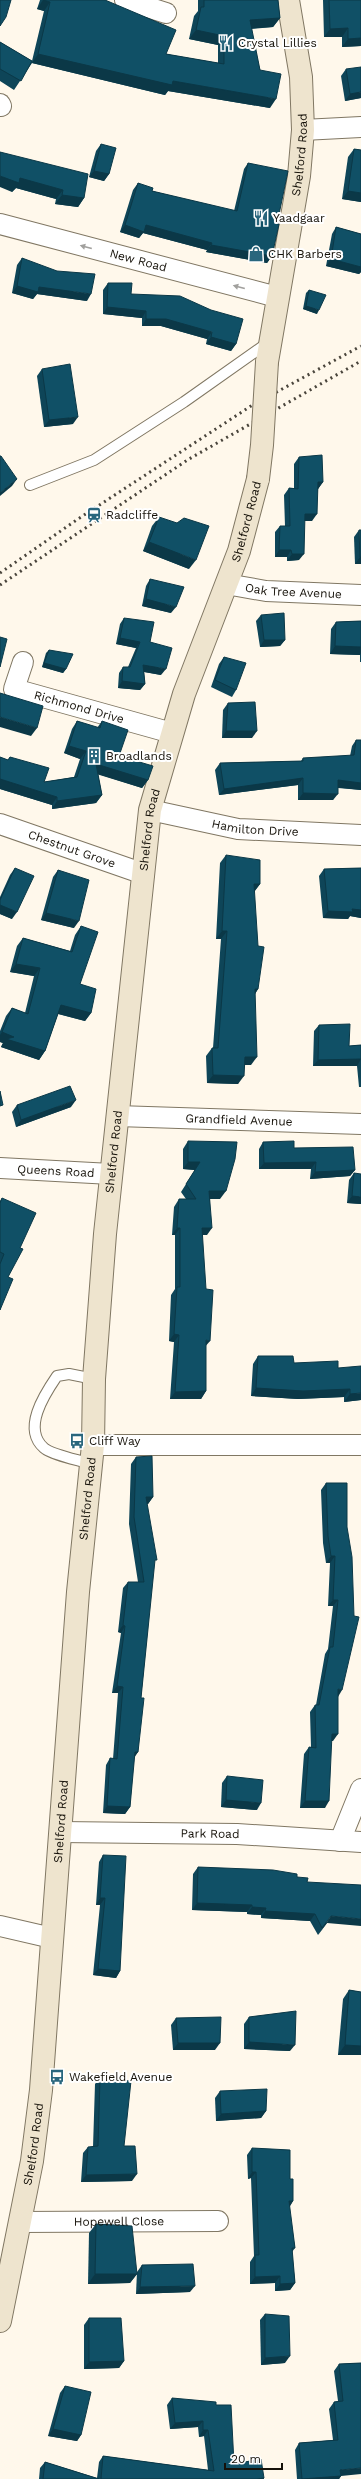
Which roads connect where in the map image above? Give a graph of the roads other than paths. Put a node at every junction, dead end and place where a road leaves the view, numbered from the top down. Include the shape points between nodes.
1 (125, 0) edge
2 (288, 0) edge
3 (166, 14) dead end
4 (361, 127) edge
5 (303, 130) junction
6 (0, 224) edge
7 (277, 297) junction
8 (268, 352) junction
9 (30, 485) dead end
10 (226, 584) junction
11 (361, 595) edge
12 (23, 662) dead end
13 (172, 733) junction
14 (150, 810) junction
15 (0, 824) edge
16 (361, 834) edge
17 (144, 874) junction
18 (117, 1116) junction
19 (361, 1124) edge
20 (0, 1168) edge
21 (111, 1174) junction
22 (94, 1379) junction
23 (361, 1445) edge
24 (92, 1455) junction
25 (361, 1789) edge
26 (60, 1832) junction
27 (340, 1841) junction
28 (361, 1842) edge
29 (0, 1926) edge
30 (52, 1938) junction
31 (218, 2221) dead end
32 (20, 2222) junction
33 (0, 2321) edge

1 - 3 street
2 - 5 street, Shelford Road via 301,77
4 - 5 street
5 - 7 street, Shelford Road via 299,176
7 -> 6 street, New Road
7 - 8 street, Shelford Road
8 - 9 lane via 94,460
8 - 10 street, Shelford Road, bridge via 258,479 239,551
10 - 11 street, Oak Tree Avenue via 266,591
10 - 13 street, Shelford Road via 184,694
12 - 13 street, Richmond Drive via 14,689
13 - 14 street, Shelford Road
14 - 16 street, Hamilton Drive via 238,829
14 - 17 street, Shelford Road
15 - 17 street, Chestnut Grove
17 - 18 street, Shelford Road
18 - 19 street, Grandfield Avenue
18 - 21 street, Shelford Road
20 - 21 street, Queens Road
21 - 22 street, Shelford Road
22 - 24 street, Shelford Road
22 - 24 lane via 69,1374 57,1376 42,1402 33,1427 36,1437 45,1449
23 - 24 street
24 - 26 street, Shelford Road via 78,1592
25 - 27 street
26 - 27 street, Park Road via 237,1834
26 - 30 street, Shelford Road
27 - 28 street, Park Road
29 - 30 street
30 - 32 street, Shelford Road via 41,2090 32,2161
31 - 32 street, Hopewell Close
32 - 33 street, Shelford Road

